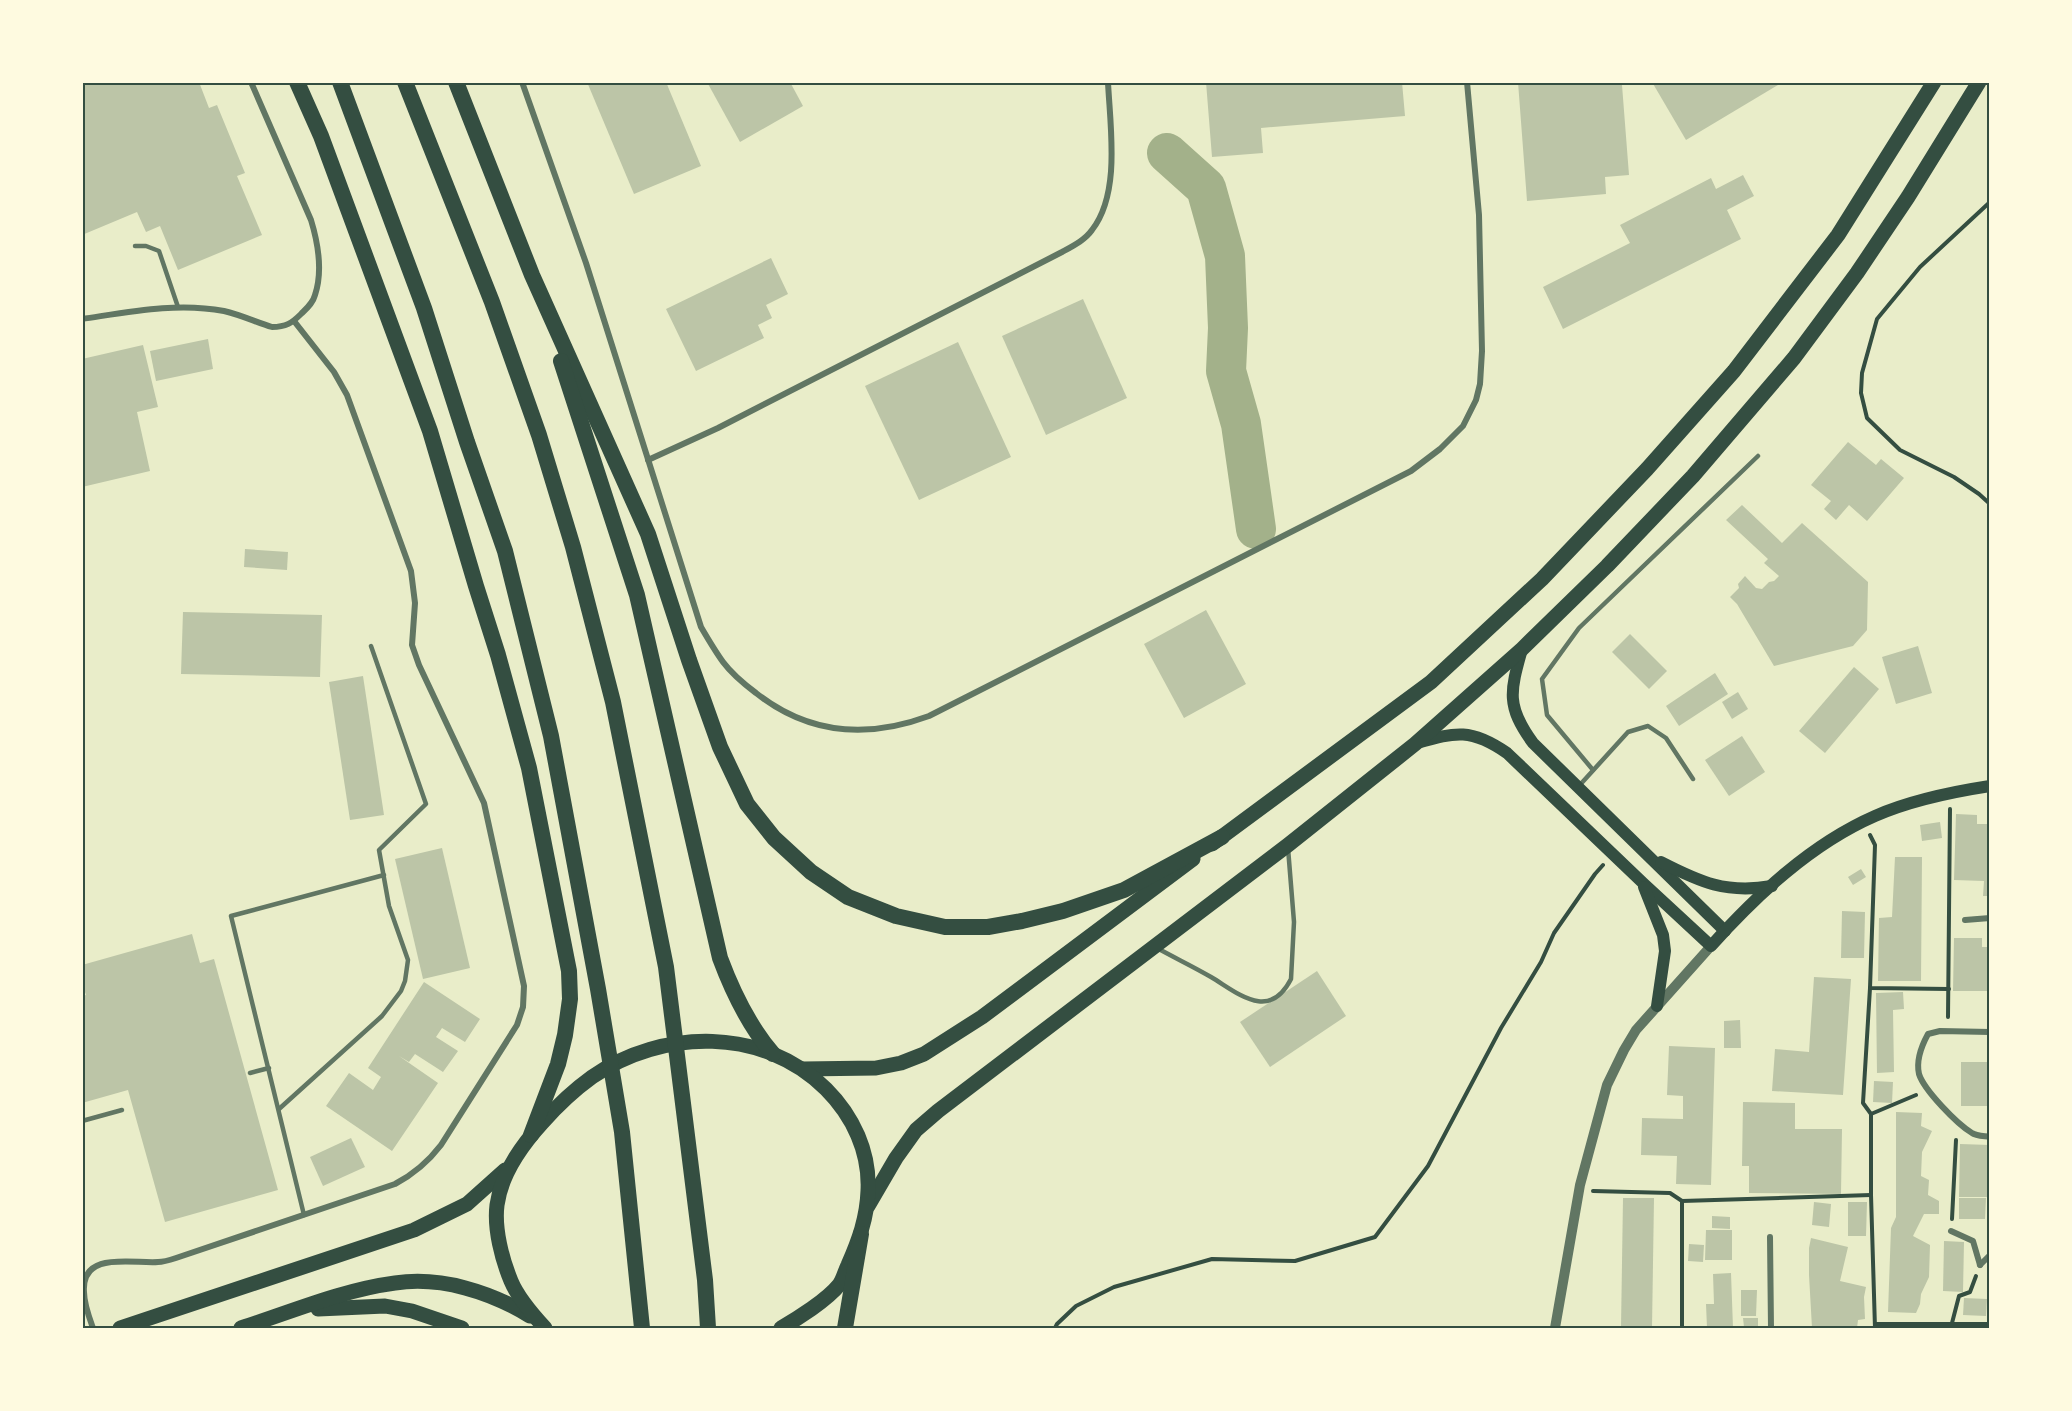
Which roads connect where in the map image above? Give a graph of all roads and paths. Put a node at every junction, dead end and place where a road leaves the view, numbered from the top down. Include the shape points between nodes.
1 (251, 82) edge
2 (297, 82) edge
3 (340, 82) edge
4 (405, 82) edge
5 (456, 82) edge
6 (522, 82) edge
7 (1107, 82) edge
8 (1467, 82) edge
9 (1934, 82) edge
10 (1979, 82) edge
11 (1989, 202) edge
12 (135, 246) dead end
13 (532, 275) junction
14 (178, 307) junction
15 (82, 319) edge
16 (294, 321) junction
17 (1758, 456) dead end
18 (648, 460) junction
19 (1989, 504) edge
20 (371, 646) dead end
21 (1522, 649) junction
22 (1415, 744) junction
23 (1593, 770) junction
24 (1693, 779) dead end
25 (1989, 786) edge
26 (1578, 787) junction
27 (1950, 793) junction
28 (1864, 821) junction
29 (1222, 837) junction
30 (1288, 845) junction
31 (1613, 855) junction
32 (1649, 856) junction
33 (384, 875) junction
34 (1643, 883) junction
35 (1772, 886) junction
36 (1989, 918) edge
37 (1965, 920) dead end
38 (1725, 931) junction
39 (1711, 946) junction
40 (1154, 947) junction
41 (1870, 988) junction
42 (1949, 989) junction
43 (1657, 1005) junction
44 (1948, 1031) junction
45 (1989, 1032) edge
46 (774, 1054) junction
47 (269, 1068) junction
48 (803, 1069) junction
49 (250, 1073) dead end
50 (1929, 1089) junction
51 (279, 1109) junction
52 (122, 1110) dead end
53 (1871, 1114) junction
54 (82, 1121) edge
55 (1957, 1121) junction
56 (531, 1135) junction
57 (1989, 1137) edge
58 (516, 1156) junction
59 (1579, 1191) junction
60 (1871, 1195) junction
61 (1682, 1201) junction
62 (867, 1206) junction
63 (304, 1215) junction
64 (1951, 1231) joint
65 (861, 1234) junction
66 (1770, 1237) dead end
67 (1989, 1255) edge
68 (1980, 1266) junction
69 (83, 1296) edge
70 (297, 1310) junction
71 (1952, 1323) junction
72 (1989, 1324) edge
73 (542, 1325) edge
74 (1875, 1326) edge
75 (1911, 1326) edge
76 (93, 1329) edge
77 (120, 1329) edge
78 (241, 1329) edge
79 (462, 1329) edge
80 (642, 1329) edge
81 (708, 1329) edge
82 (781, 1329) edge
83 (845, 1329) edge
84 (1055, 1329) edge
85 (1555, 1329) edge
86 (1682, 1329) edge
87 (1771, 1329) edge

1 - 16 street via 317,242 319,270 315,295
2 - 56 highway via 430,431 529,768 569,971 570,999 558,1064
3 - 80 highway via 424,308 505,550 551,736 622,1132
4 - 81 highway via 492,302 538,435 573,548 613,702 666,967
5 - 13 highway
6 - 18 street via 586,263
7 - 18 street via 1111,158 1108,192 1100,217 1084,238
8 - 18 street via 1479,215 1482,369 1476,400 1458,432 1411,471 929,716 869,730 826,728 784,713 735,675 701,627
9 - 29 main road via 1838,235 1734,371 1647,469 1542,579 1431,682
10 - 21 main road via 1908,197 1794,358 1693,476
11 - 19 path via 1920,267 1877,319 1860,393 1868,418 1900,450 1954,477
12 - 14 lane via 159,251
13 - 29 highway via 648,534 720,747 747,804 774,838 811,872 848,897 896,916 945,927 988,927 1063,911 1124,890
13 - 46 highway via 637,595 720,958 737,1002
14 - 15 street
14 - 16 street via 224,311 272,327 288,326
16 - 63 street via 347,395 407,558 415,594 412,645 484,803 525,997 513,1032 428,1161 395,1184
17 - 23 lane via 1579,628 1542,679 1546,715
20 - 33 lane via 426,804 379,850
21 - 22 main road
21 - 26 main road via 1513,682 1514,711 1533,743
22 - 30 main road
22 - 31 main road via 1460,734 1490,741
23 - 24 lane via 1628,732 1648,726 1666,738
23 - 26 lane
25 - 27 main road
26 - 32 main road
27 - 28 main road
27 - 42 path
28 - 35 main road via 1812,852
28 - 41 path via 1875,845
29 - 48 main road via 982,1017 924,1054 876,1068
30 - 40 main road
30 - 40 lane via 1294,922 1291,979 1278,994 1269,1000 1248,1000
31 - 34 main road
31 - 84 path via 1594,873 1554,933 1428,1166 1375,1237 1295,1261 1212,1259 1114,1287 1076,1306
32 - 35 main road via 1708,884 1738,890
32 - 38 main road
33 - 47 lane via 231,916
33 - 51 lane via 389,906 408,960 401,991 382,1016
34 - 39 main road
34 - 43 main road via 1658,918 1665,951
35 - 38 main road
36 - 37 street
38 - 39 main road
39 - 43 street
40 - 62 main road via 916,1130
41 - 42 path
41 - 53 path via 1863,1103
42 - 44 path
43 - 59 street via 1636,1030 1608,1085
44 - 45 street
44 - 50 street via 1928,1034 1920,1048 1920,1074
46 - 48 main road
46 - 56 main road via 729,1041 695,1041 654,1048 593,1076 558,1105
47 - 49 lane
47 - 51 lane
48 - 62 main road via 851,1120 866,1161
50 - 53 path
50 - 55 street
51 - 63 lane
52 - 54 lane
53 - 60 path
55 - 57 street via 1973,1134
55 - 64 path
56 - 58 main road
58 - 73 main road via 502,1185 497,1230 511,1282
58 - 77 main road via 467,1204 414,1230
59 - 61 path via 1670,1193
59 - 85 street
60 - 61 path
60 - 74 path
61 - 86 path
62 - 65 main road
63 - 69 street via 168,1261 110,1261 89,1273
64 - 68 street via 1973,1241
65 - 82 main road via 840,1285
65 - 83 highway
66 - 87 street
67 - 68 street
68 - 71 path via 1970,1292 1959,1296
69 - 76 street
70 - 73 main road via 396,1282 428,1281 508,1302
70 - 78 main road
70 - 79 main road via 385,1306
71 - 72 path
71 - 75 path
74 - 75 path

